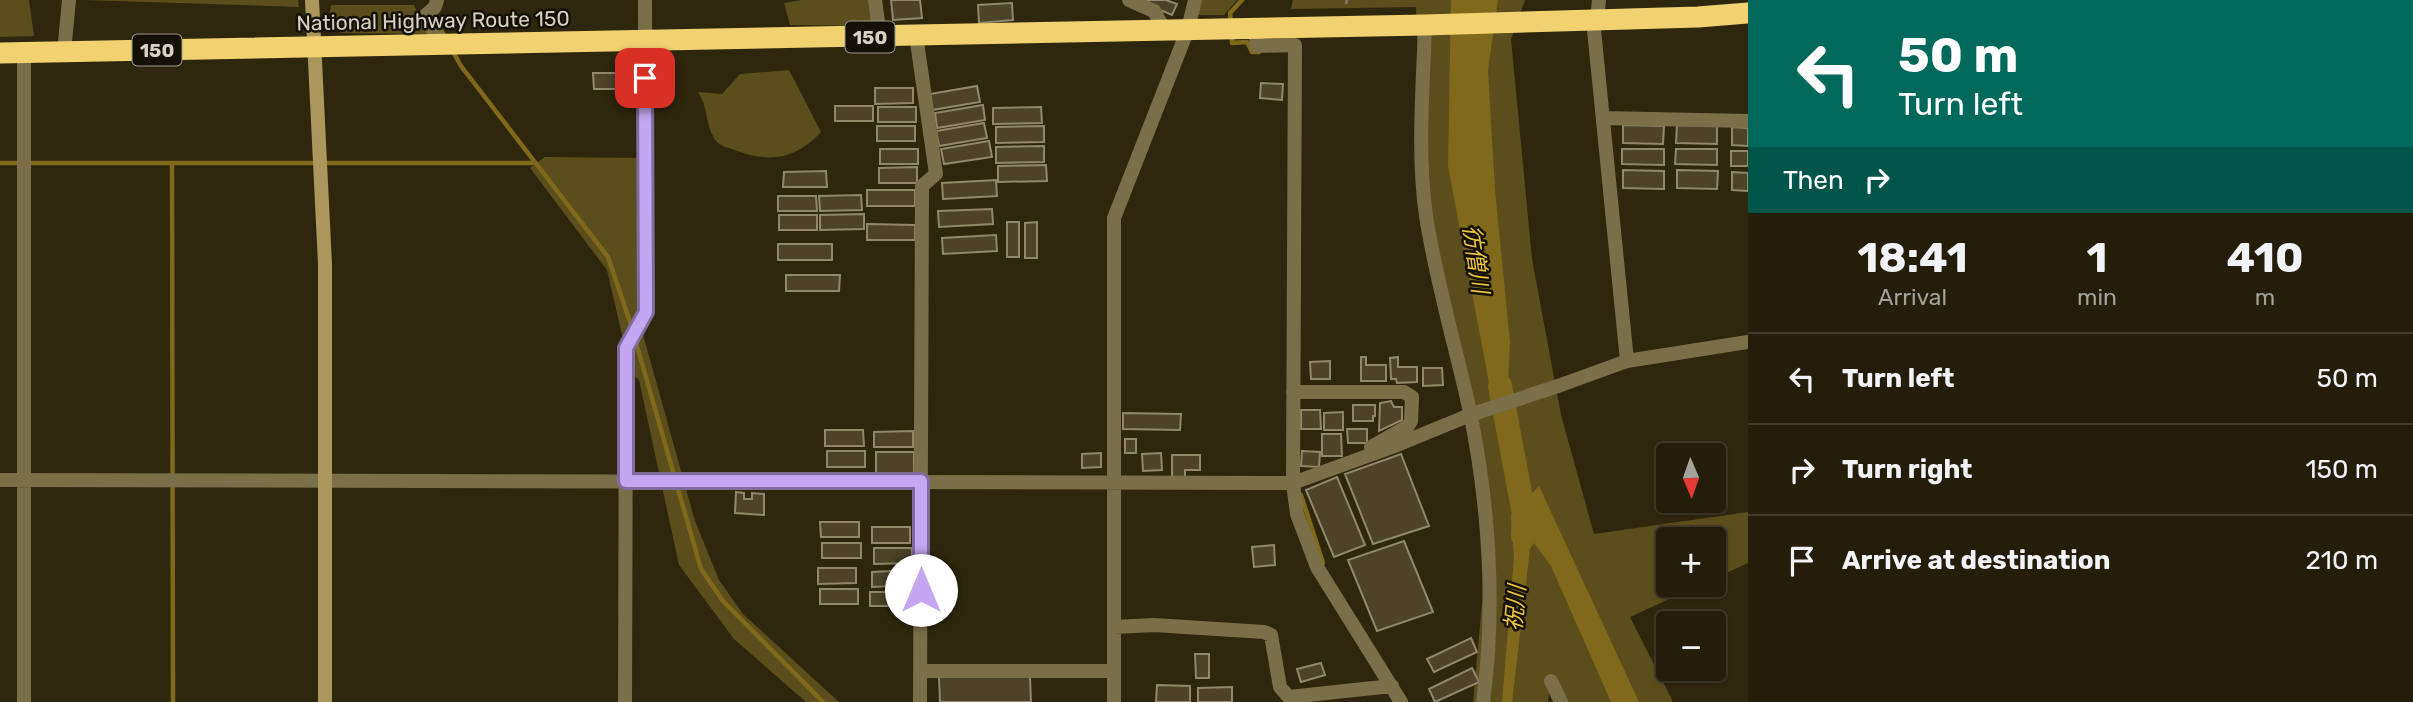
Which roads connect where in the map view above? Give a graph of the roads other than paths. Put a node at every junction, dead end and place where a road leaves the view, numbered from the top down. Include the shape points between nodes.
1 (69, 0) edge
2 (312, 0) edge
3 (437, 0) edge
4 (645, 0) edge
5 (875, 0) edge
6 (1129, 0) edge
7 (1195, 0) edge
8 (1596, 13) edge
9 (1748, 13) edge
10 (1425, 25) junction
11 (1255, 28) junction
12 (1164, 29) junction
13 (1188, 29) junction
14 (880, 36) junction
15 (916, 36) junction
16 (645, 42) junction
17 (440, 46) junction
18 (315, 47) junction
19 (24, 52) junction
20 (64, 52) junction
21 (0, 53) edge
22 (1604, 118) junction
23 (1748, 121) edge
24 (1748, 342) edge
25 (1627, 360) junction
26 (1297, 392) junction
27 (1470, 415) junction
28 (1354, 461) junction
29 (0, 480) edge
30 (24, 480) junction
31 (325, 481) junction
32 (626, 481) junction
33 (921, 481) junction
34 (1297, 481) junction
35 (1114, 483) junction
36 (1114, 627) junction
37 (921, 671) junction
38 (1114, 671) junction
39 (1550, 681) dead end
40 (1392, 686) junction
41 (1291, 699) edge
42 (24, 702) edge
43 (325, 702) edge
44 (625, 702) edge
45 (920, 702) edge
46 (1114, 702) edge
47 (1401, 702) edge
48 (1483, 702) edge
49 (1561, 702) edge

1 - 20 street
2 - 18 street
3 - 17 street via 426,15
4 - 16 street
5 - 14 street
6 - 12 street via 1154,12
7 - 13 street
8 - 9 highway, National Highway Route 150 / 150 via 1698,17
8 - 10 highway, National Highway Route 150 / 150
8 - 22 street
10 - 11 highway, National Highway Route 150 / 150
10 - 27 street via 1422,139 1426,215
11 - 13 highway, National Highway Route 150 / 150
11 - 26 street via 1257,46 1294,45
12 - 13 highway, National Highway Route 150 / 150
12 - 15 highway, National Highway Route 150 / 150
13 - 35 street via 1114,218
14 - 15 highway, National Highway Route 150 / 150
14 - 16 highway, National Highway Route 150 / 150
15 - 33 street via 936,174 922,186
16 - 17 highway, National Highway Route 150 / 150
16 - 32 street via 646,312 626,348
17 - 18 highway, National Highway Route 150 / 150
18 - 20 highway, National Highway Route 150 / 150
18 - 31 street via 325,264
19 - 20 highway, National Highway Route 150 / 150
19 - 21 highway, National Highway Route 150 / 150
19 - 30 street
22 - 23 street
22 - 25 street
24 - 25 street
25 - 27 street
26 - 28 street via 1404,392 1412,397 1408,426
26 - 34 street
27 - 28 street
27 - 48 street via 1489,582
28 - 34 street
29 - 30 street
30 - 31 street
30 - 42 street
31 - 32 street
31 - 43 street
32 - 33 street
32 - 44 street
33 - 35 street
33 - 37 street
34 - 35 street
34 - 40 street via 1297,514 1317,566
35 - 36 street
36 - 38 street
36 - 41 street via 1264,632 1270,635 1280,687
37 - 38 street
37 - 45 street
38 - 46 street
39 - 49 street
40 - 41 street
40 - 47 street

